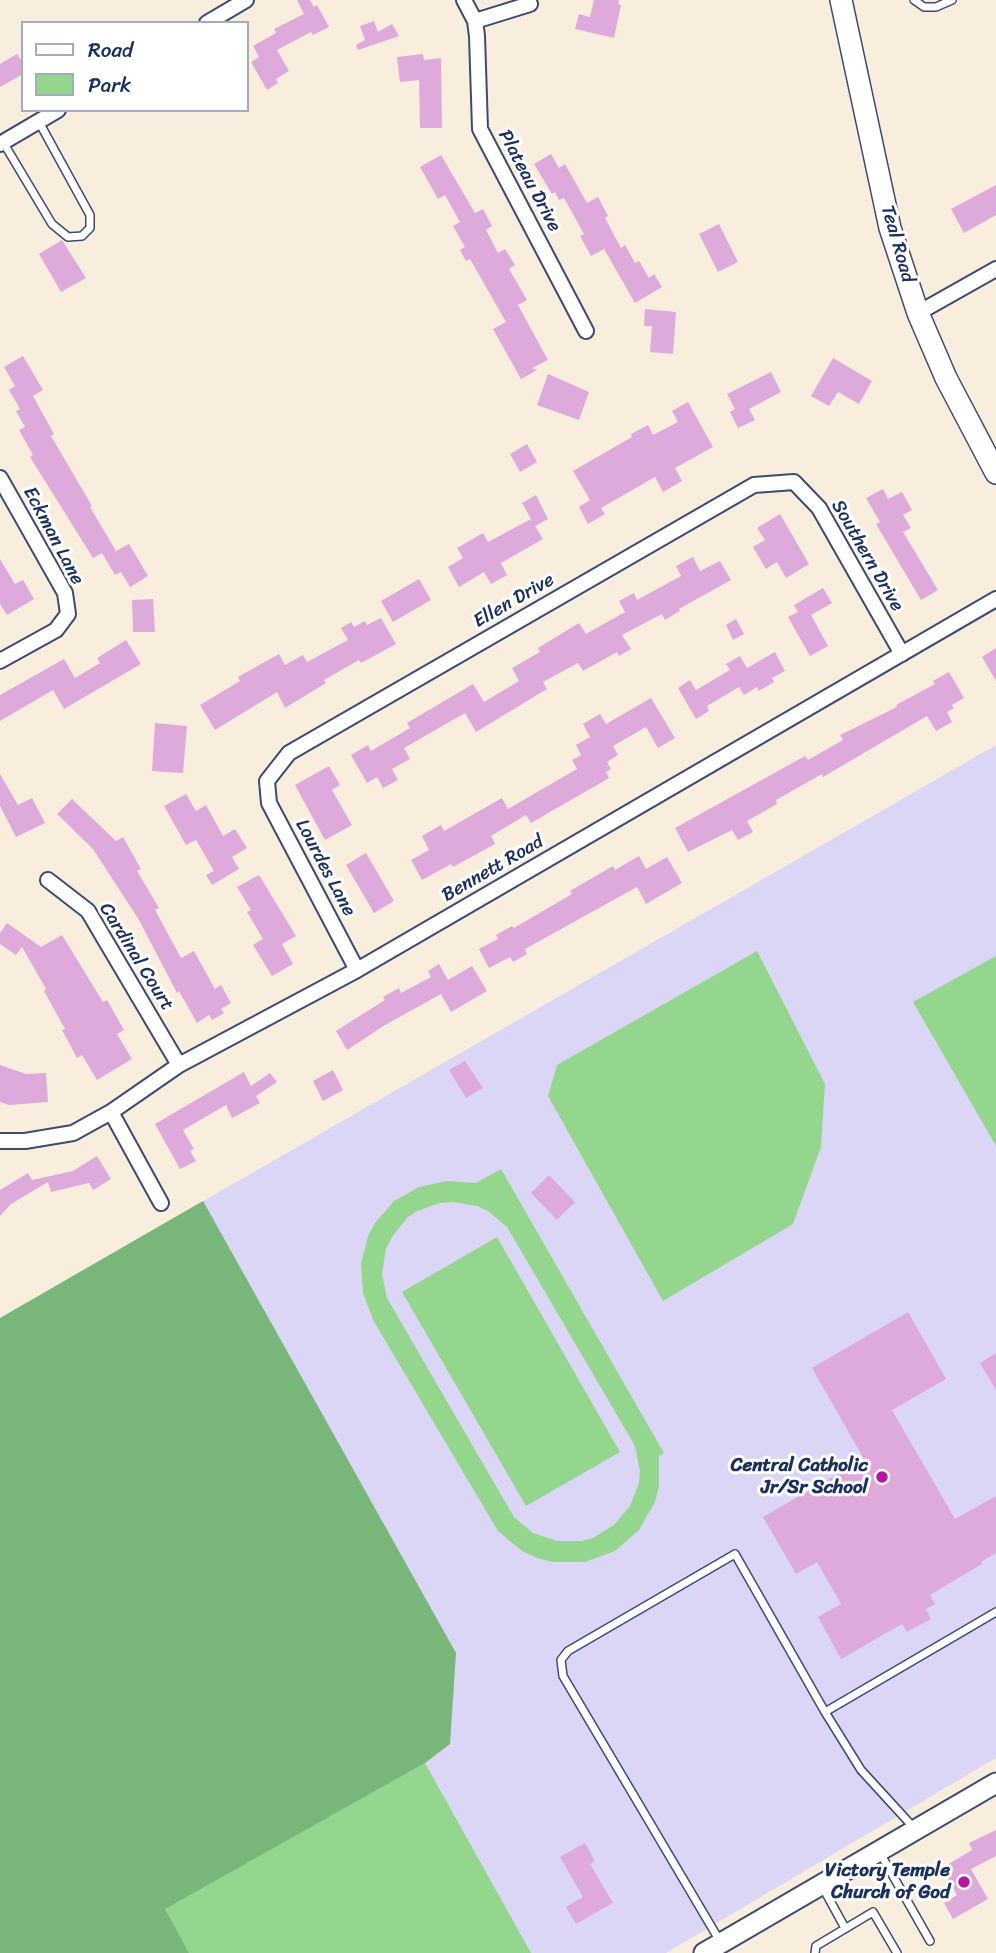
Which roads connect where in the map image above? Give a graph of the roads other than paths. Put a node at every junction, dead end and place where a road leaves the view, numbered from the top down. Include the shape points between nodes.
1 (246, 0) edge
2 (464, 0) edge
3 (841, 0) edge
4 (914, 0) edge
5 (952, 0) edge
6 (530, 4) dead end
7 (210, 21) edge
8 (475, 21) junction
9 (55, 112) edge
10 (39, 121) junction
11 (2, 143) edge
12 (996, 269) edge
13 (918, 313) junction
14 (586, 331) dead end
15 (996, 473) edge
16 (0, 478) edge
17 (793, 482) joint
18 (996, 599) edge
19 (902, 654) junction
20 (0, 662) edge
21 (267, 781) joint
22 (48, 880) dead end
23 (356, 970) junction
24 (179, 1065) junction
25 (111, 1112) junction
26 (0, 1141) edge
27 (161, 1203) dead end
28 (996, 1612) edge
29 (825, 1712) junction
30 (996, 1783) edge
31 (917, 1830) junction
32 (879, 1852) junction
33 (821, 1885) junction
34 (845, 1928) junction
35 (930, 1941) dead end
36 (713, 1948) edge
37 (815, 1953) edge
38 (897, 1953) edge

1 - 7 street
2 - 8 street, Plateau Drive
3 - 13 main road, Teal Road via 890,228
4 - 5 lane via 924,7
6 - 8 street
8 - 14 street, Plateau Drive via 480,129
9 - 10 street
10 - 11 street
10 - 11 lane via 90,215 90,228 82,236 68,237 52,224
12 - 13 street
13 - 15 main road, Teal Road
16 - 20 street, Eckman Lane via 65,593 68,614 56,630
17 - 19 street, Southern Drive via 819,508
17 - 21 street, Ellen Drive via 754,485 289,753
18 - 19 street, Bennett Road
19 - 23 street, Bennett Road
21 - 23 street, Lourdes Lane via 269,803
22 - 24 street, Cardinal Court via 88,911
23 - 24 street, Bennett Road
24 - 25 street, Bennett Road
25 - 26 street, Bennett Road via 72,1133
25 - 27 street
28 - 29 lane
29 - 31 lane via 861,1770
29 - 36 lane via 734,1554 568,1651 561,1660 564,1676
30 - 31 street
31 - 32 street
32 - 33 street
32 - 35 lane
33 - 34 lane
33 - 36 street
34 - 37 lane via 816,1947
34 - 38 lane via 873,1912

